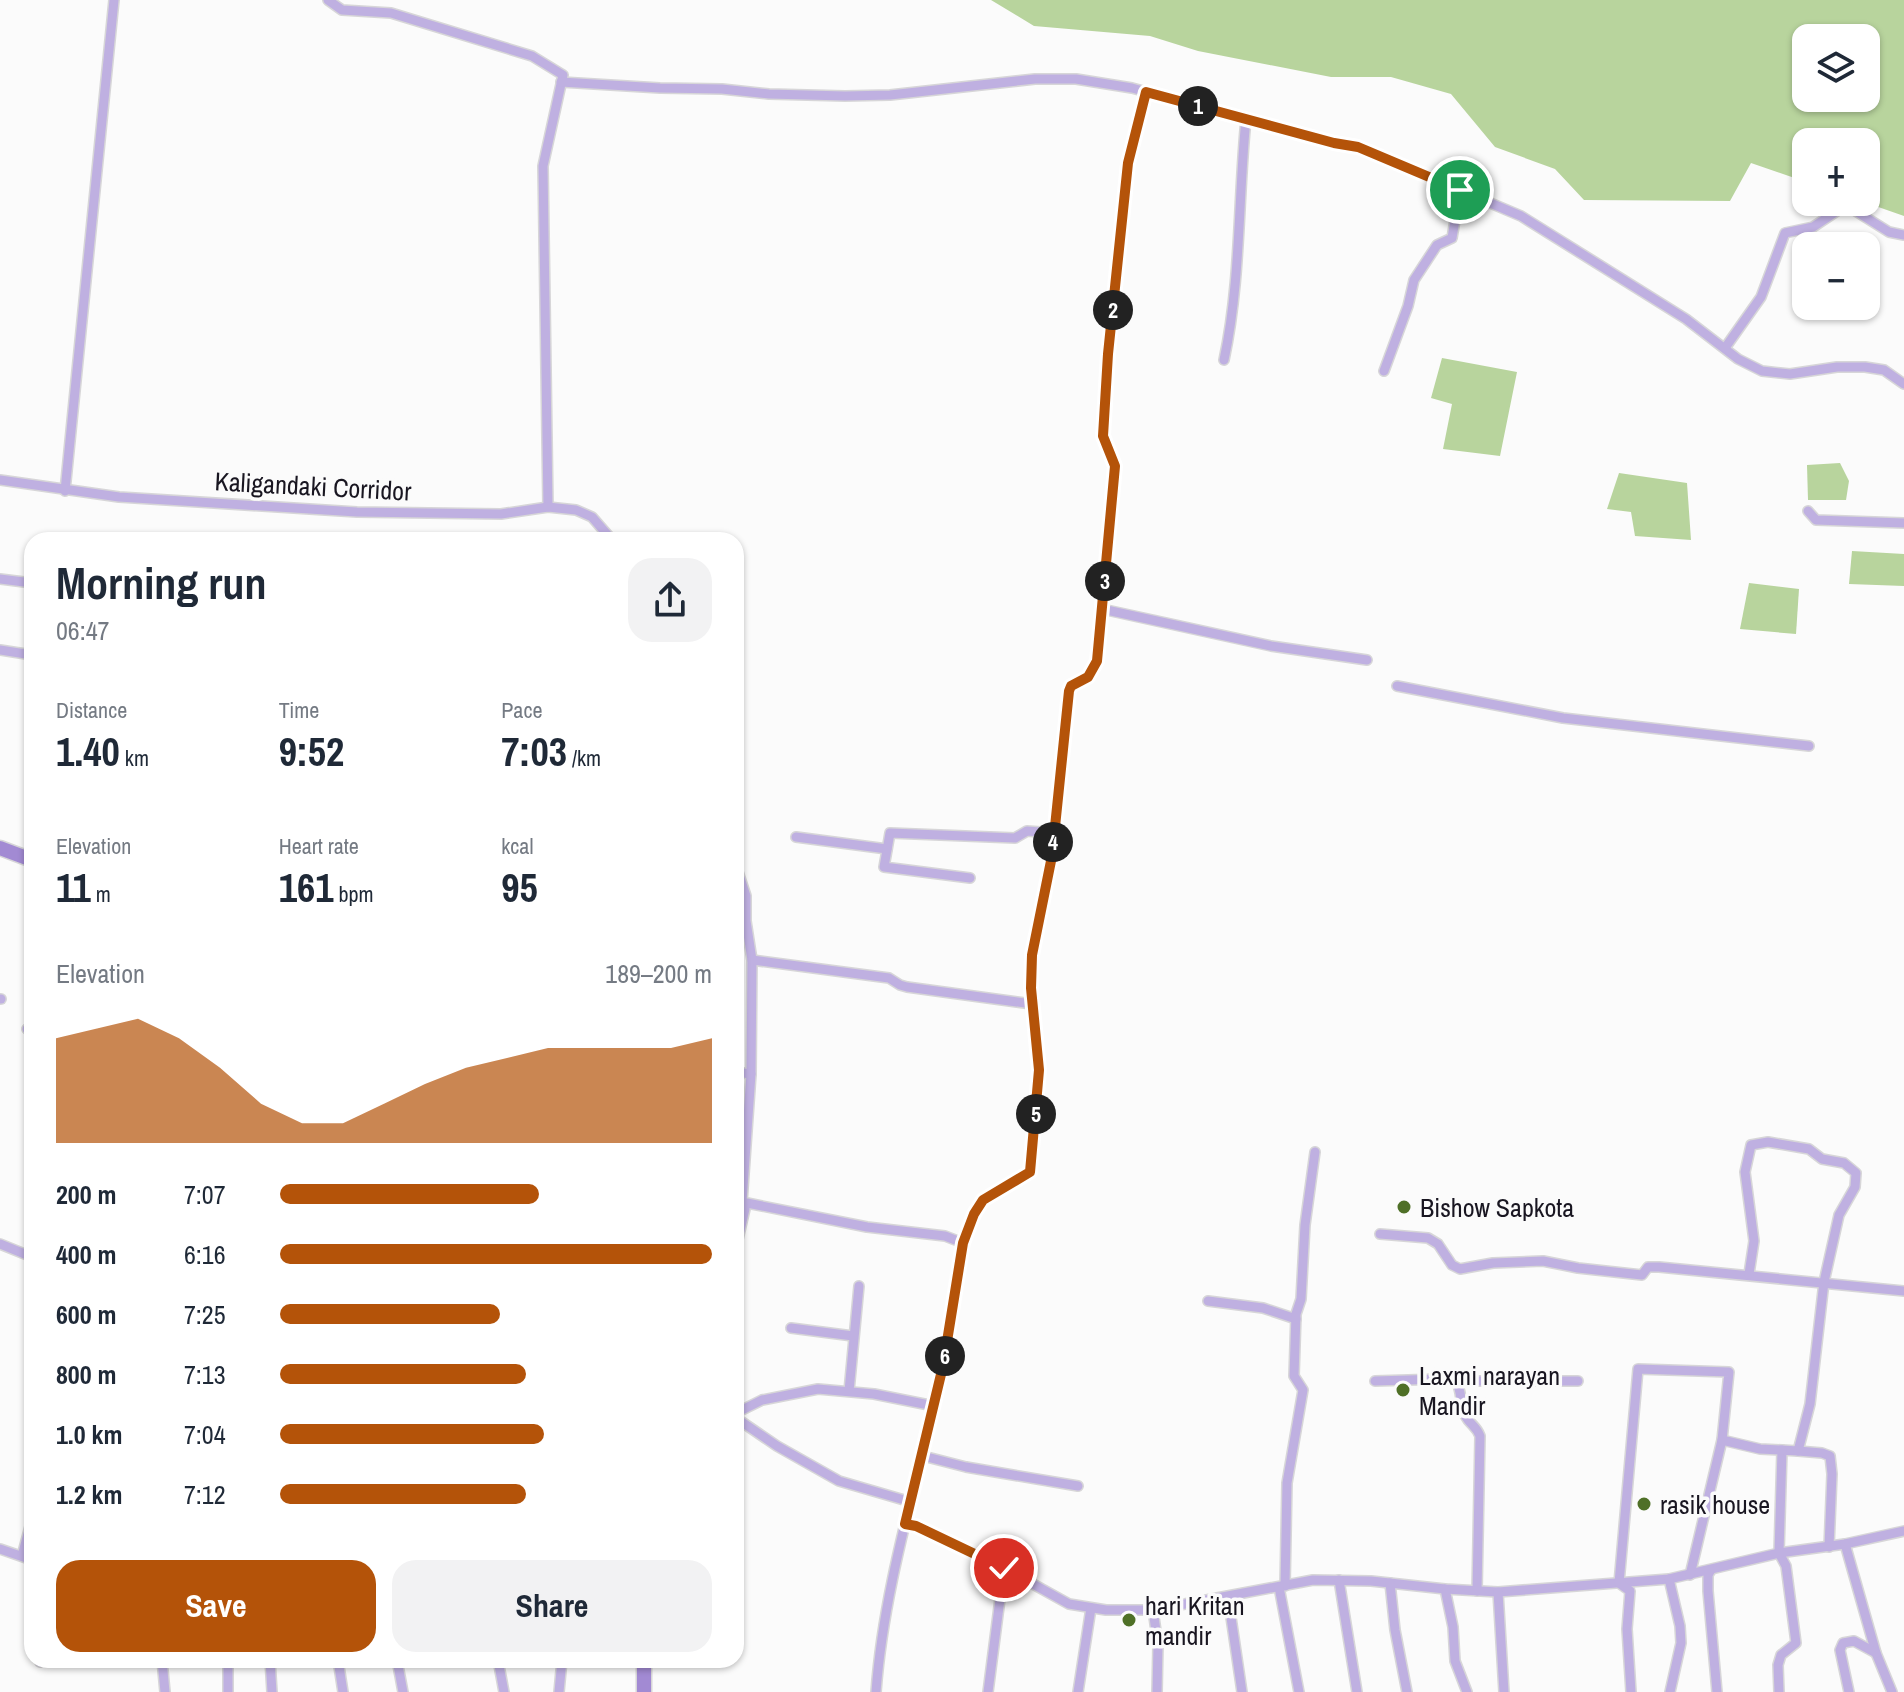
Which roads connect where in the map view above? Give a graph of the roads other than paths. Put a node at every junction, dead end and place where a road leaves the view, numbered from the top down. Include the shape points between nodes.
1 (114, 0) edge
2 (328, 0) edge
3 (561, 82) junction
4 (1146, 92) junction
5 (1246, 119) junction
6 (1460, 190) junction
7 (1904, 235) edge
8 (1725, 348) junction
9 (1224, 360) dead end
10 (1384, 371) dead end
11 (1904, 384) edge
12 (0, 480) edge
13 (65, 491) junction
14 (548, 507) junction
15 (1808, 511) dead end
16 (1904, 523) edge
17 (608, 532) edge
18 (0, 579) edge
19 (24, 582) edge
20 (1102, 609) junction
21 (0, 650) edge
22 (24, 654) edge
23 (1367, 660) dead end
24 (1397, 686) dead end
25 (1809, 746) dead end
26 (1054, 833) junction
27 (796, 837) dead end
28 (0, 848) edge
29 (887, 849) junction
30 (24, 857) edge
31 (970, 878) dead end
32 (744, 911) edge
33 (752, 960) junction
34 (1032, 1004) junction
35 (744, 1073) edge
36 (751, 1074) junction
37 (744, 1149) edge
38 (1315, 1152) dead end
39 (744, 1203) edge
40 (1380, 1234) dead end
41 (963, 1243) junction
42 (0, 1244) edge
43 (24, 1254) edge
44 (1749, 1274) junction
45 (1824, 1282) junction
46 (859, 1286) dead end
47 (1904, 1291) edge
48 (1208, 1301) dead end
49 (1296, 1319) junction
50 (791, 1328) dead end
51 (853, 1336) junction
52 (1375, 1381) dead end
53 (1456, 1381) junction
54 (1578, 1381) dead end
55 (849, 1391) junction
56 (934, 1406) junction
57 (744, 1410) edge
58 (744, 1421) edge
59 (1722, 1440) junction
60 (1782, 1450) junction
61 (1798, 1451) junction
62 (923, 1456) junction
63 (1078, 1486) dead end
64 (911, 1502) junction
65 (905, 1524) junction
66 (1904, 1531) edge
67 (1845, 1544) junction
68 (1829, 1547) junction
69 (0, 1549) edge
70 (1779, 1553) junction
71 (24, 1557) edge
72 (1004, 1568) junction
73 (1711, 1570) junction
74 (1690, 1575) junction
75 (1669, 1579) junction
76 (1339, 1580) junction
77 (1390, 1583) junction
78 (1619, 1583) junction
79 (1282, 1586) junction
80 (1445, 1589) junction
81 (1477, 1591) junction
82 (1498, 1592) junction
83 (1228, 1597) junction
84 (1091, 1608) junction
85 (1153, 1610) junction
86 (1876, 1653) junction
87 (163, 1668) edge
88 (228, 1668) edge
89 (270, 1668) edge
90 (339, 1668) edge
91 (398, 1668) edge
92 (500, 1668) edge
93 (561, 1668) edge
94 (644, 1668) edge
95 (165, 1692) edge
96 (228, 1692) edge
97 (272, 1692) edge
98 (343, 1692) edge
99 (403, 1692) edge
100 (504, 1692) edge
101 (559, 1692) edge
102 (644, 1692) edge
103 (876, 1692) edge
104 (988, 1692) edge
105 (1078, 1692) edge
106 (1157, 1692) edge
107 (1242, 1692) edge
108 (1299, 1692) edge
109 (1357, 1692) edge
110 (1407, 1692) edge
111 (1467, 1692) edge
112 (1504, 1692) edge
113 (1631, 1692) edge
114 (1670, 1692) edge
115 (1717, 1692) edge
116 (1779, 1692) edge
117 (1849, 1692) edge
118 (1892, 1692) edge

1 - 13 street
2 - 3 street via 342,10 391,13 532,56 563,75
3 - 4 street via 845,96 1058,78
3 - 14 street via 543,166
4 - 5 street
4 - 20 street via 1128,163 1108,354 1103,436 1115,466
5 - 6 street via 1358,147
5 - 9 street
6 - 8 street via 1521,216
6 - 10 street via 1452,238 1437,245 1414,280
7 - 8 street via 1889,232 1846,205 1813,227 1785,233 1761,297
8 - 11 street via 1762,371 1790,374 1865,367 1884,370
12 - 13 street, Kaligandaki Corridor
13 - 14 street, Kaligandaki Corridor via 357,512 501,514
14 - 17 street, Kaligandaki Corridor via 576,510
15 - 16 street via 1816,520
18 - 19 street
20 - 23 street via 1271,646
20 - 26 street via 1097,661 1088,677 1069,691
21 - 22 street
24 - 25 street via 1563,718
26 - 29 street via 1027,831 1015,838 890,833
26 - 34 street via 1032,955
27 - 29 street
28 - 30 main road
29 - 31 street via 884,867
32 - 33 street
33 - 34 street
33 - 36 street
34 - 41 street via 1039,1070 1030,1172 983,1200
35 - 36 street
36 - 37 street
38 - 49 street
39 - 41 street
40 - 44 street via 1428,1238 1460,1269 1543,1261 1642,1275 1648,1267
41 - 56 street
42 - 43 street
44 - 45 street
44 - 45 street via 1754,1241 1745,1172 1751,1145 1790,1144 1844,1163 1856,1173 1855,1187 1839,1215
45 - 47 street
45 - 61 street via 1810,1404
46 - 51 street
48 - 49 street via 1263,1308
49 - 79 street via 1294,1376 1303,1390 1287,1483
50 - 51 street
51 - 55 street
52 - 53 street
53 - 54 street
53 - 81 street via 1480,1436
55 - 56 street
55 - 57 street via 791,1393
56 - 62 street
58 - 64 street via 839,1481
59 - 60 street
59 - 74 street
59 - 78 street via 1729,1372 1638,1369
60 - 61 street
60 - 70 street
61 - 68 street via 1830,1456
62 - 63 street
62 - 64 street
64 - 65 street
65 - 72 street
65 - 103 street
66 - 67 street
67 - 68 street
67 - 86 street
68 - 70 street
69 - 71 street
70 - 73 street
70 - 116 street via 1786,1566 1796,1643 1781,1655
72 - 84 street via 1069,1604
72 - 104 street
73 - 74 street
73 - 115 street via 1708,1591
74 - 75 street
75 - 78 street
75 - 114 street via 1681,1643
76 - 77 street
76 - 79 street
76 - 109 street
77 - 80 street
77 - 110 street
78 - 82 street
78 - 113 street via 1631,1597
79 - 83 street
79 - 108 street
80 - 81 street
80 - 111 street via 1455,1661
81 - 82 street
82 - 112 street
83 - 85 street
83 - 107 street
84 - 85 street
84 - 105 street
85 - 106 street
86 - 117 street via 1854,1641 1843,1643
86 - 118 street
87 - 95 street
88 - 96 street
89 - 97 street
90 - 98 street
91 - 99 street
92 - 100 street
93 - 101 street
94 - 102 main road

